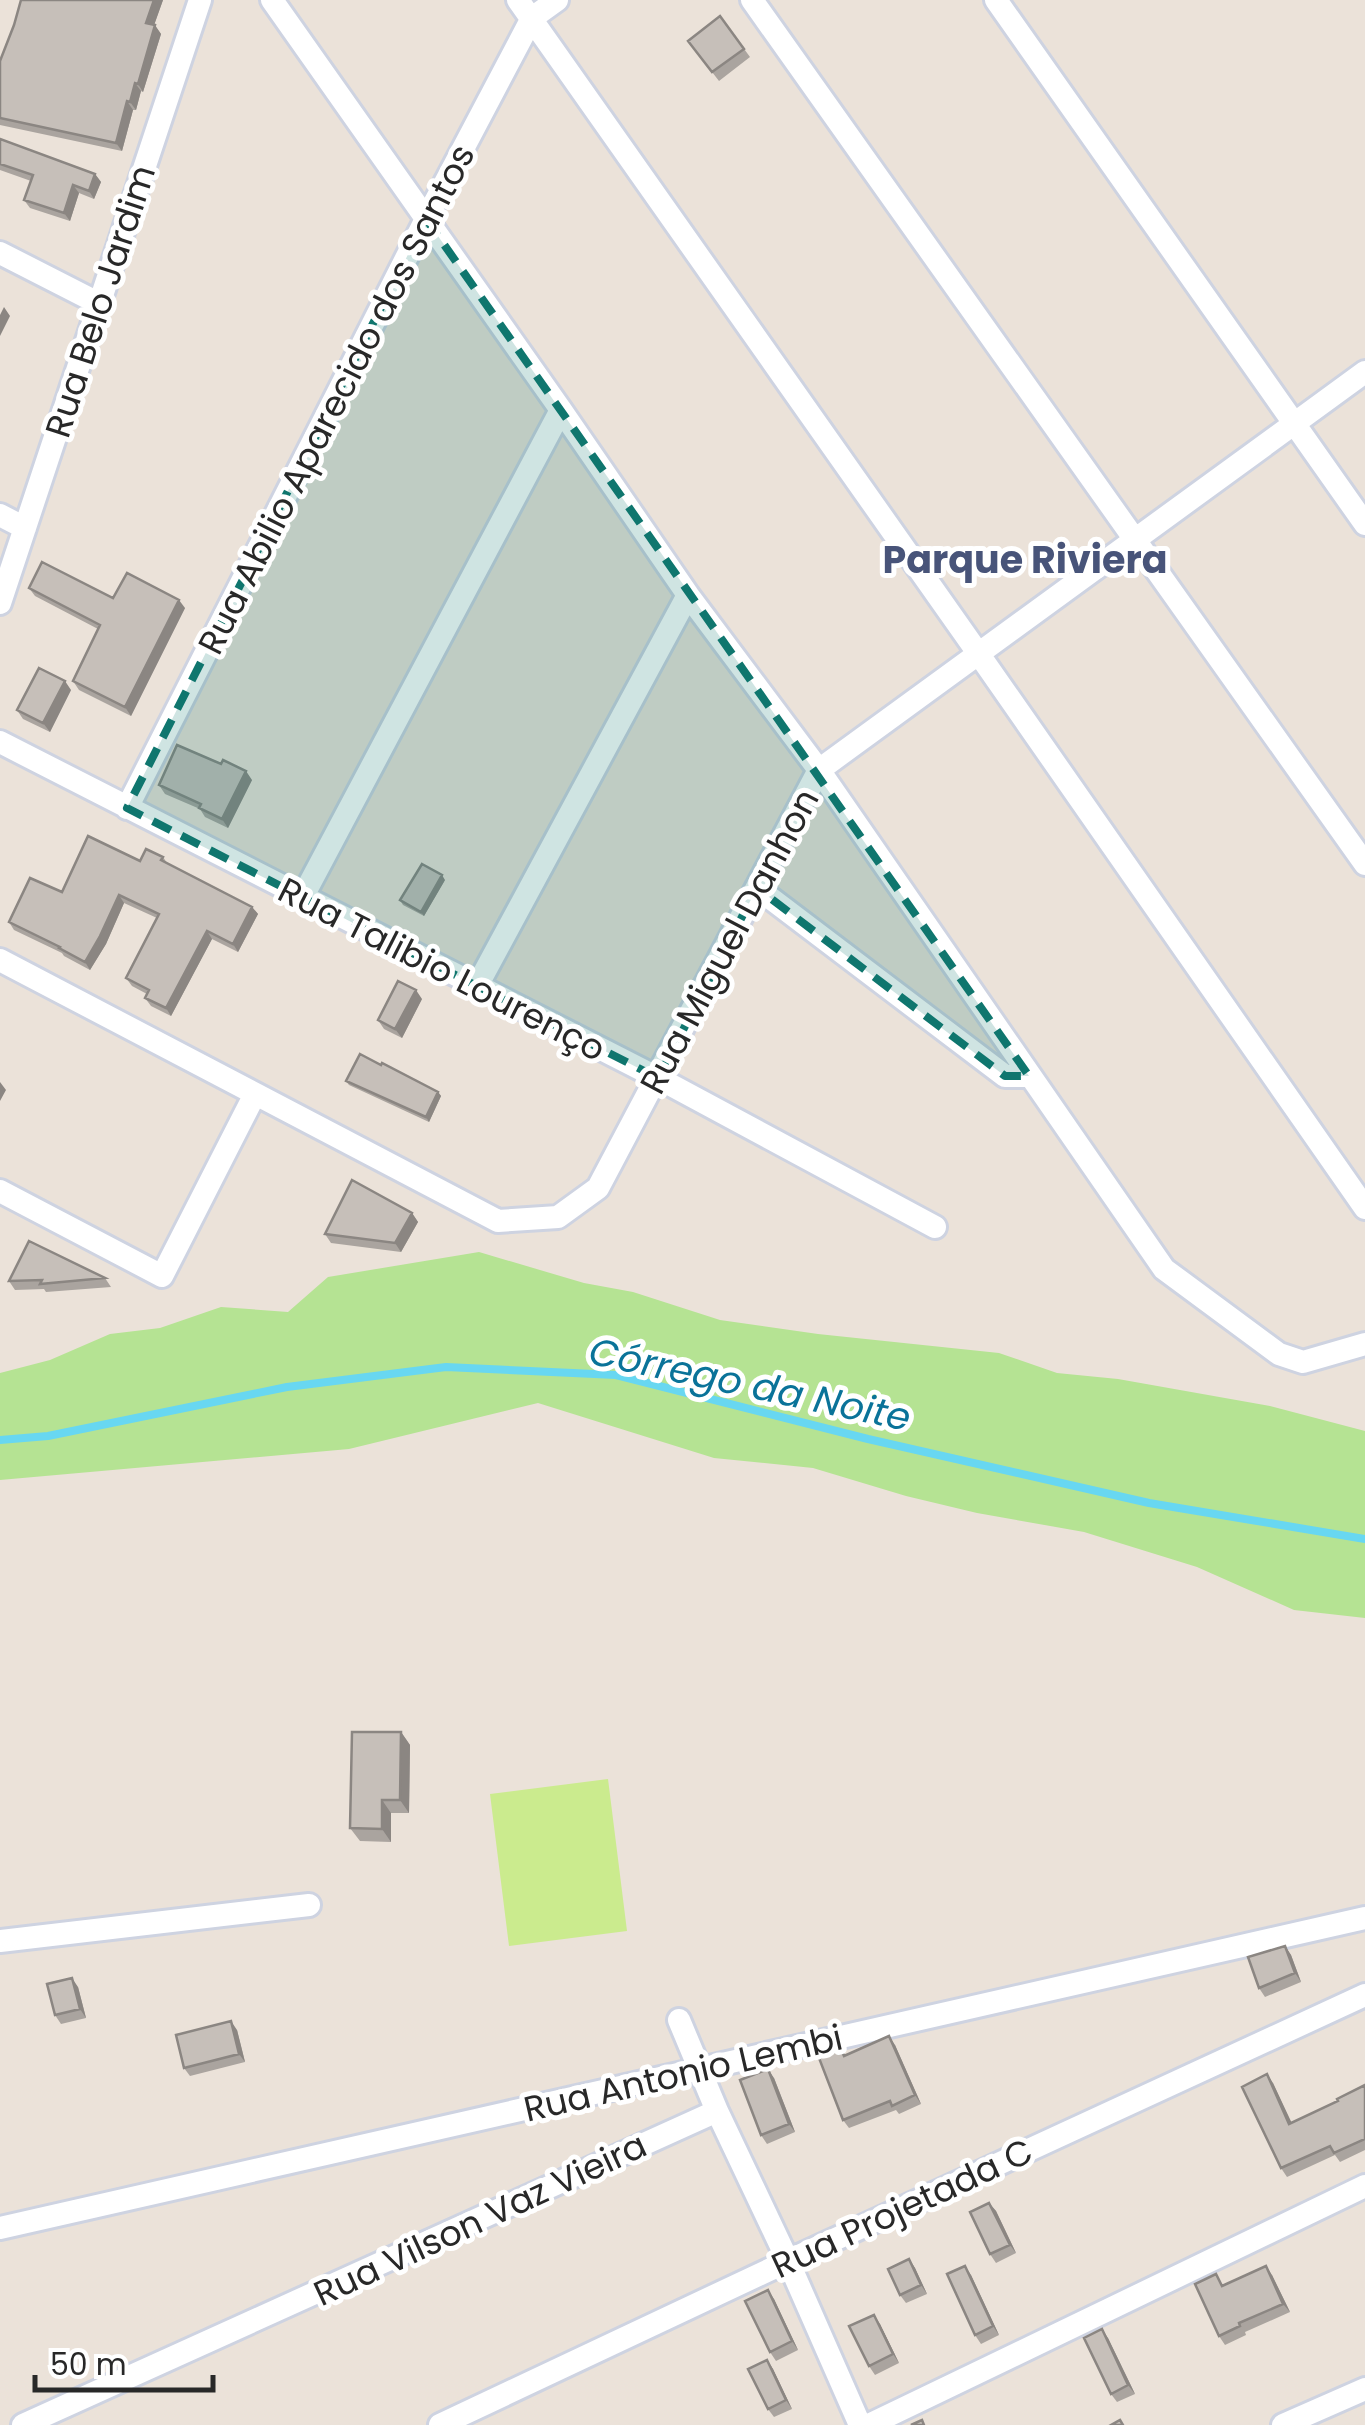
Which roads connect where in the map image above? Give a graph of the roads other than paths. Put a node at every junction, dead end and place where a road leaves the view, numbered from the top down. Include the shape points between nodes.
1 (200, 0) edge
2 (272, 0) edge
3 (557, 0) edge
4 (752, 0) edge
5 (996, 0) edge
6 (525, 9) edge
7 (426, 218) junction
8 (0, 252) edge
9 (100, 304) junction
10 (1365, 372) edge
11 (560, 410) junction
12 (1294, 423) junction
13 (0, 515) edge
14 (1365, 524) edge
15 (25, 528) junction
16 (1134, 539) junction
17 (688, 595) junction
18 (0, 603) edge
19 (978, 653) junction
20 (0, 742) edge
21 (818, 770) junction
22 (127, 808) junction
23 (1365, 864) edge
24 (757, 888) junction
25 (302, 898) junction
26 (0, 960) edge
27 (477, 986) junction
28 (1030, 1076) junction
29 (658, 1078) junction
30 (255, 1094) junction
31 (0, 1191) edge
32 (1365, 1208) edge
33 (935, 1228) dead end
34 (1365, 1344) edge
35 (310, 1904) dead end
36 (1365, 1918) edge
37 (0, 1941) edge
38 (1365, 1995) edge
39 (680, 2020) dead end
40 (699, 2070) junction
41 (717, 2110) junction
42 (1365, 2186) edge
43 (0, 2228) edge
44 (788, 2261) junction
45 (1365, 2389) edge
46 (24, 2425) edge
47 (440, 2425) edge
48 (860, 2425) edge
49 (869, 2425) edge
50 (1283, 2425) edge

1 - 9 street, Rua Belo Jardim
2 - 7 street
3 - 6 street, Rua Abilio Aparecido dos Santos
4 - 16 street
5 - 12 street
6 - 7 street, Rua Abilio Aparecido dos Santos
6 - 19 street
7 - 11 street
7 - 22 street, Rua Abilio Aparecido dos Santos
8 - 9 street
9 - 15 street, Rua Belo Jardim
10 - 12 street, Rua Miguel Danhon
11 - 17 street
11 - 25 street
12 - 14 street
12 - 16 street, Rua Miguel Danhon
13 - 15 street
15 - 18 street, Rua Belo Jardim
16 - 19 street, Rua Miguel Danhon
16 - 23 street
17 - 21 street
17 - 27 street
19 - 21 street, Rua Miguel Danhon
19 - 32 street
20 - 22 street, Rua Talibio Lourenço
21 - 24 street, Rua Miguel Danhon
21 - 28 street
22 - 25 street, Rua Talibio Lourenço
24 - 28 street via 1005,1076
24 - 29 street, Rua Miguel Danhon
25 - 27 street, Rua Talibio Lourenço
26 - 30 street
27 - 29 street, Rua Talibio Lourenço
28 - 34 street via 1164,1269 1280,1354 1303,1362
29 - 30 street, Rua Miguel Danhon via 598,1188 558,1218 498,1221
29 - 33 street, Rua Talibio Lourenço
30 - 31 street via 162,1276
35 - 37 street
36 - 40 street, Rua Antonio Lembi
38 - 44 street, Rua Projetada C
39 - 40 street
40 - 41 street
40 - 43 street, Rua Antonio Lembi
41 - 44 street
41 - 46 street, Rua Vilson Vaz Vieira
42 - 49 street
44 - 47 street, Rua Projetada C
44 - 48 street
45 - 50 street

